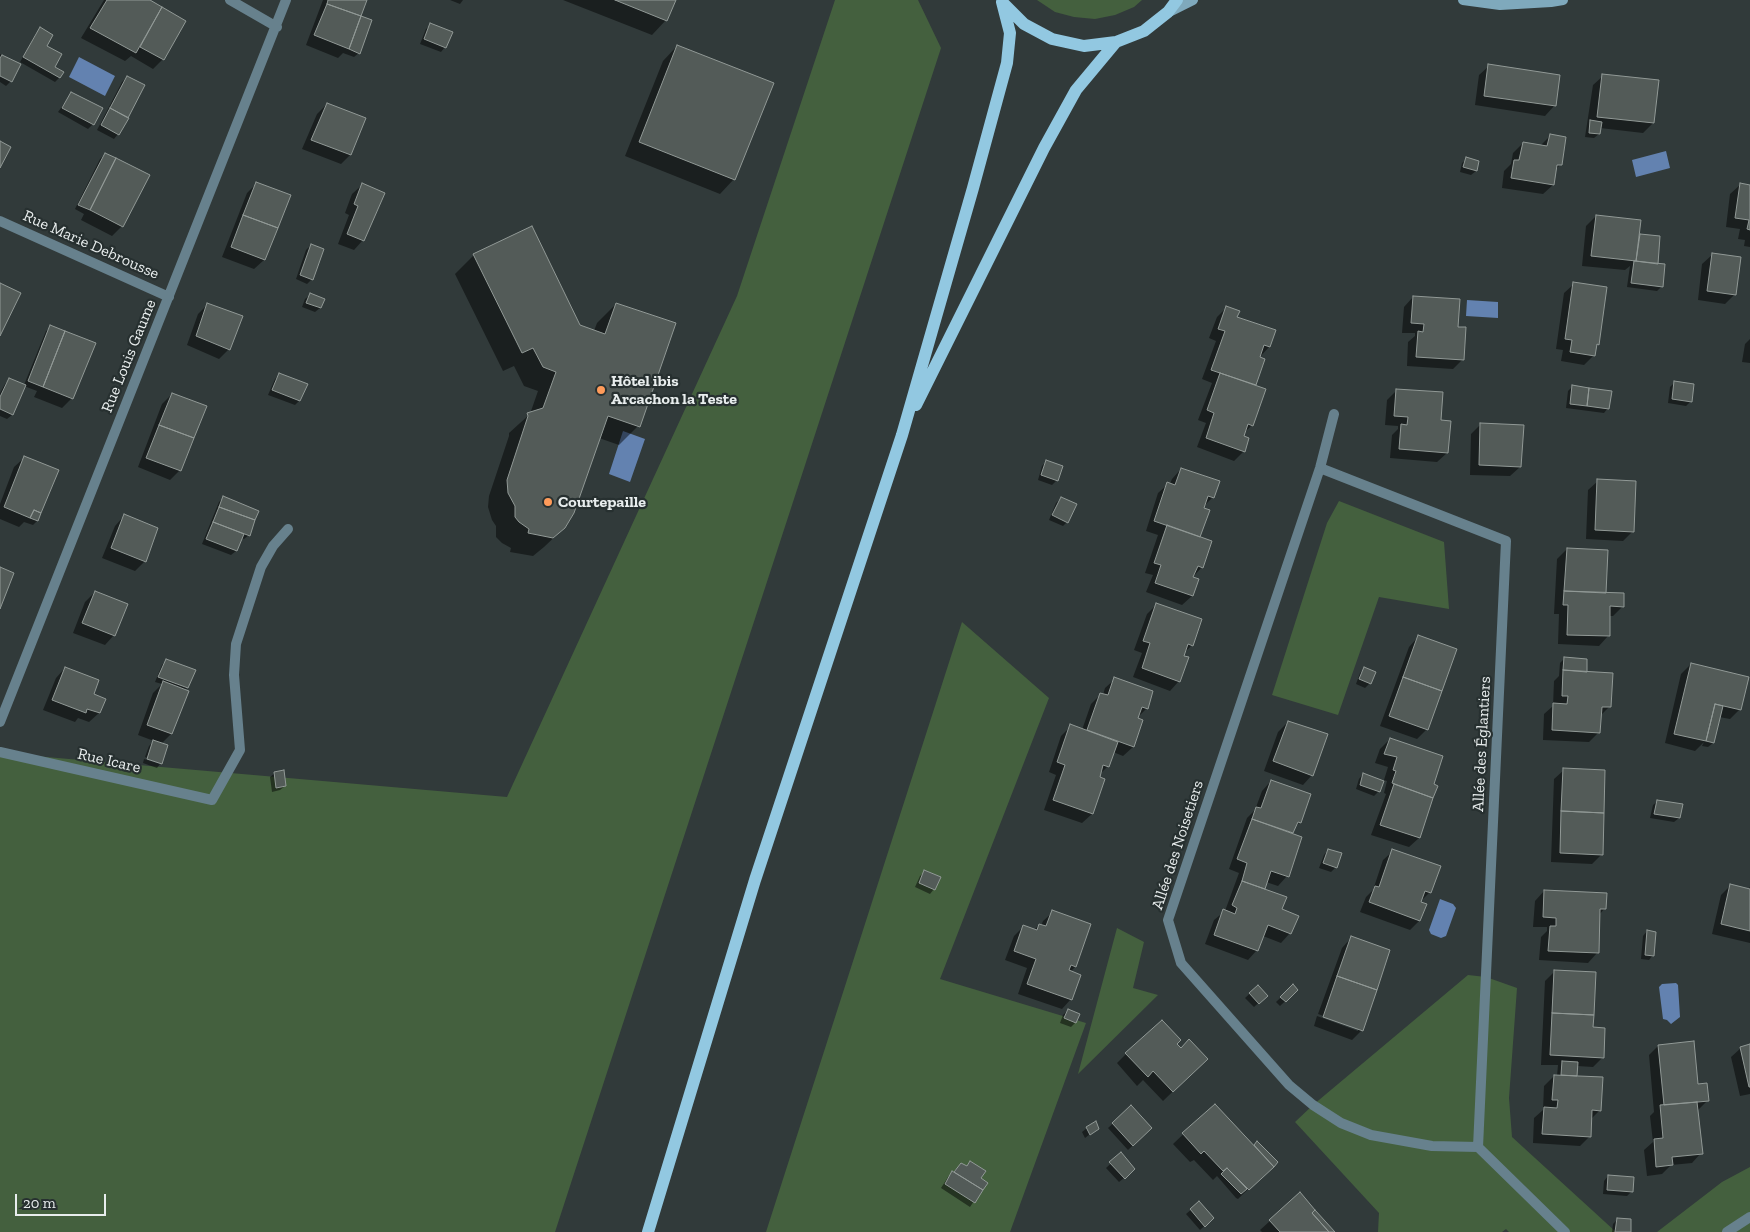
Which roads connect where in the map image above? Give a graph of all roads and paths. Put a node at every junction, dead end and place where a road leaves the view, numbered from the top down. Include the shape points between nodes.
1 (230, 0) edge
2 (286, 0) edge
3 (1177, 0) edge
4 (1193, 0) edge
5 (1463, 0) edge
6 (1563, 0) edge
7 (1001, 1) edge
8 (1168, 12) junction
9 (276, 27) junction
10 (1116, 42) junction
11 (0, 220) edge
12 (169, 297) junction
13 (1334, 414) dead end
14 (902, 434) junction
15 (1320, 468) junction
16 (288, 529) dead end
17 (0, 722) edge
18 (0, 752) edge
19 (1478, 1147) junction
20 (1750, 1217) edge
21 (648, 1232) edge
22 (1565, 1232) edge
23 (1727, 1232) edge

1 - 9 street
2 - 9 street, Rue Louis Gaume
3 - 8 main road
4 - 8 main road
5 - 6 main road via 1500,5
7 - 10 main road via 1024,24 1052,39 1084,46
7 - 14 main road via 1010,33 1007,63
8 - 10 main road via 1144,31
9 - 12 street, Rue Louis Gaume
10 - 14 main road via 1076,90 1044,148
11 - 12 street, Rue Marie Debrousse
12 - 17 street, Rue Louis Gaume
13 - 15 street, Allée des Noisetiers
14 - 21 main road via 752,889
15 - 19 street, Allée des Églantiers via 1506,541
15 - 19 street, Allée des Noisetiers via 1168,920 1181,963 1289,1086 1313,1105 1341,1123 1371,1135 1432,1146
16 - 18 street, Rue Icare via 261,567 236,644 234,675 240,750 212,800
19 - 22 street
20 - 23 street

